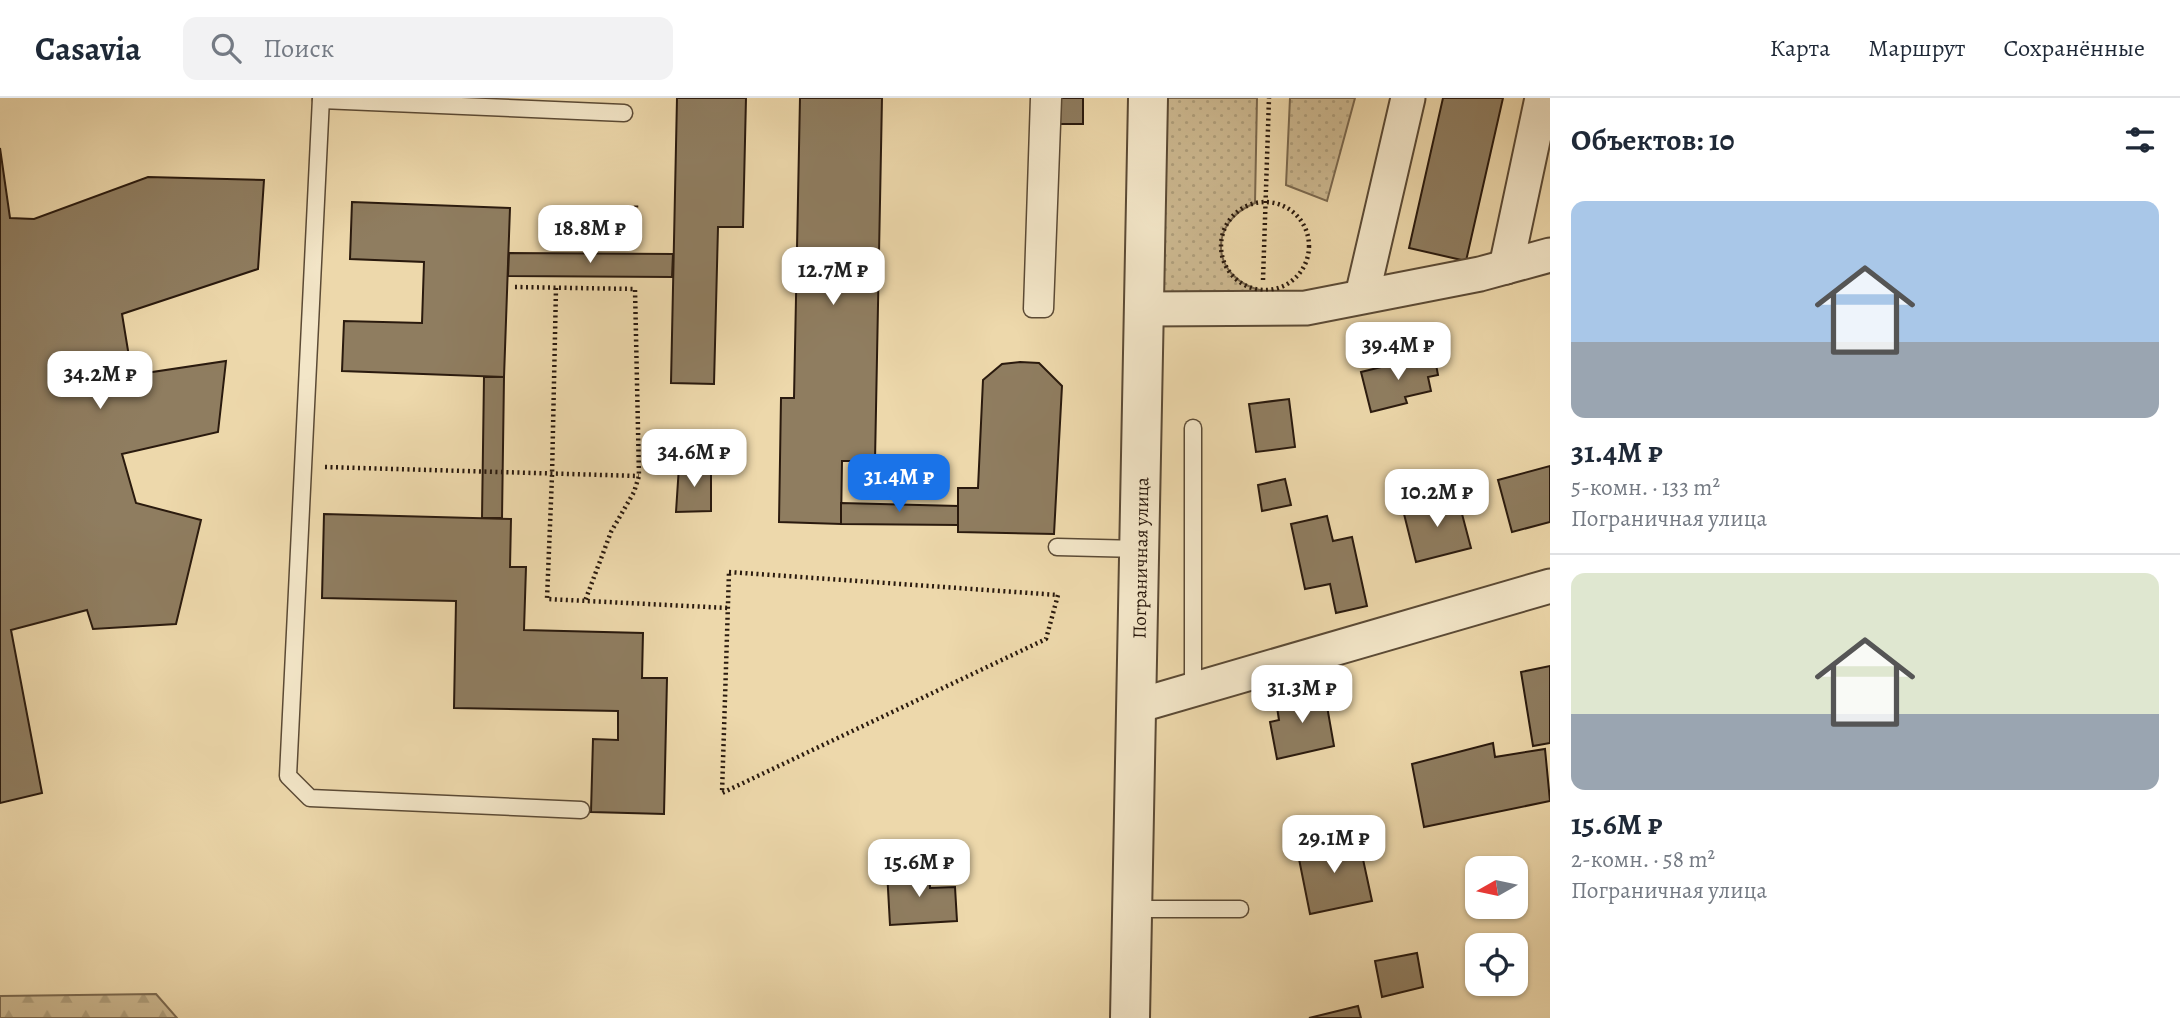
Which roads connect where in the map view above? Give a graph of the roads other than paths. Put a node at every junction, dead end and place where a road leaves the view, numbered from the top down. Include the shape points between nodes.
1 (1040, 98) edge
2 (1053, 98) edge
3 (1148, 98) edge
4 (1408, 98) edge
5 (1542, 98) edge
6 (321, 99) edge
7 (624, 113) dead end
8 (1550, 255) edge
9 (1506, 267) junction
10 (1362, 296) junction
11 (1145, 309) junction
12 (1193, 428) dead end
13 (1057, 547) dead end
14 (1139, 550) junction
15 (1550, 586) edge
16 (1193, 691) junction
17 (1137, 706) junction
18 (581, 810) dead end
19 (1132, 909) junction
20 (1240, 909) dead end
21 (1130, 1018) edge

1 - 2 lane via 1032,309 1045,309
3 - 11 street, Пограничная улица
4 - 10 street
5 - 9 street
6 - 7 lane
6 - 18 lane via 288,776 310,798
8 - 9 street
9 - 10 street
10 - 11 street via 1306,308
11 - 14 street, Пограничная улица
12 - 16 lane
13 - 14 lane
14 - 17 street, Пограничная улица
15 - 16 street
16 - 17 street
17 - 19 street, Пограничная улица
19 - 20 lane
19 - 21 street, Пограничная улица

